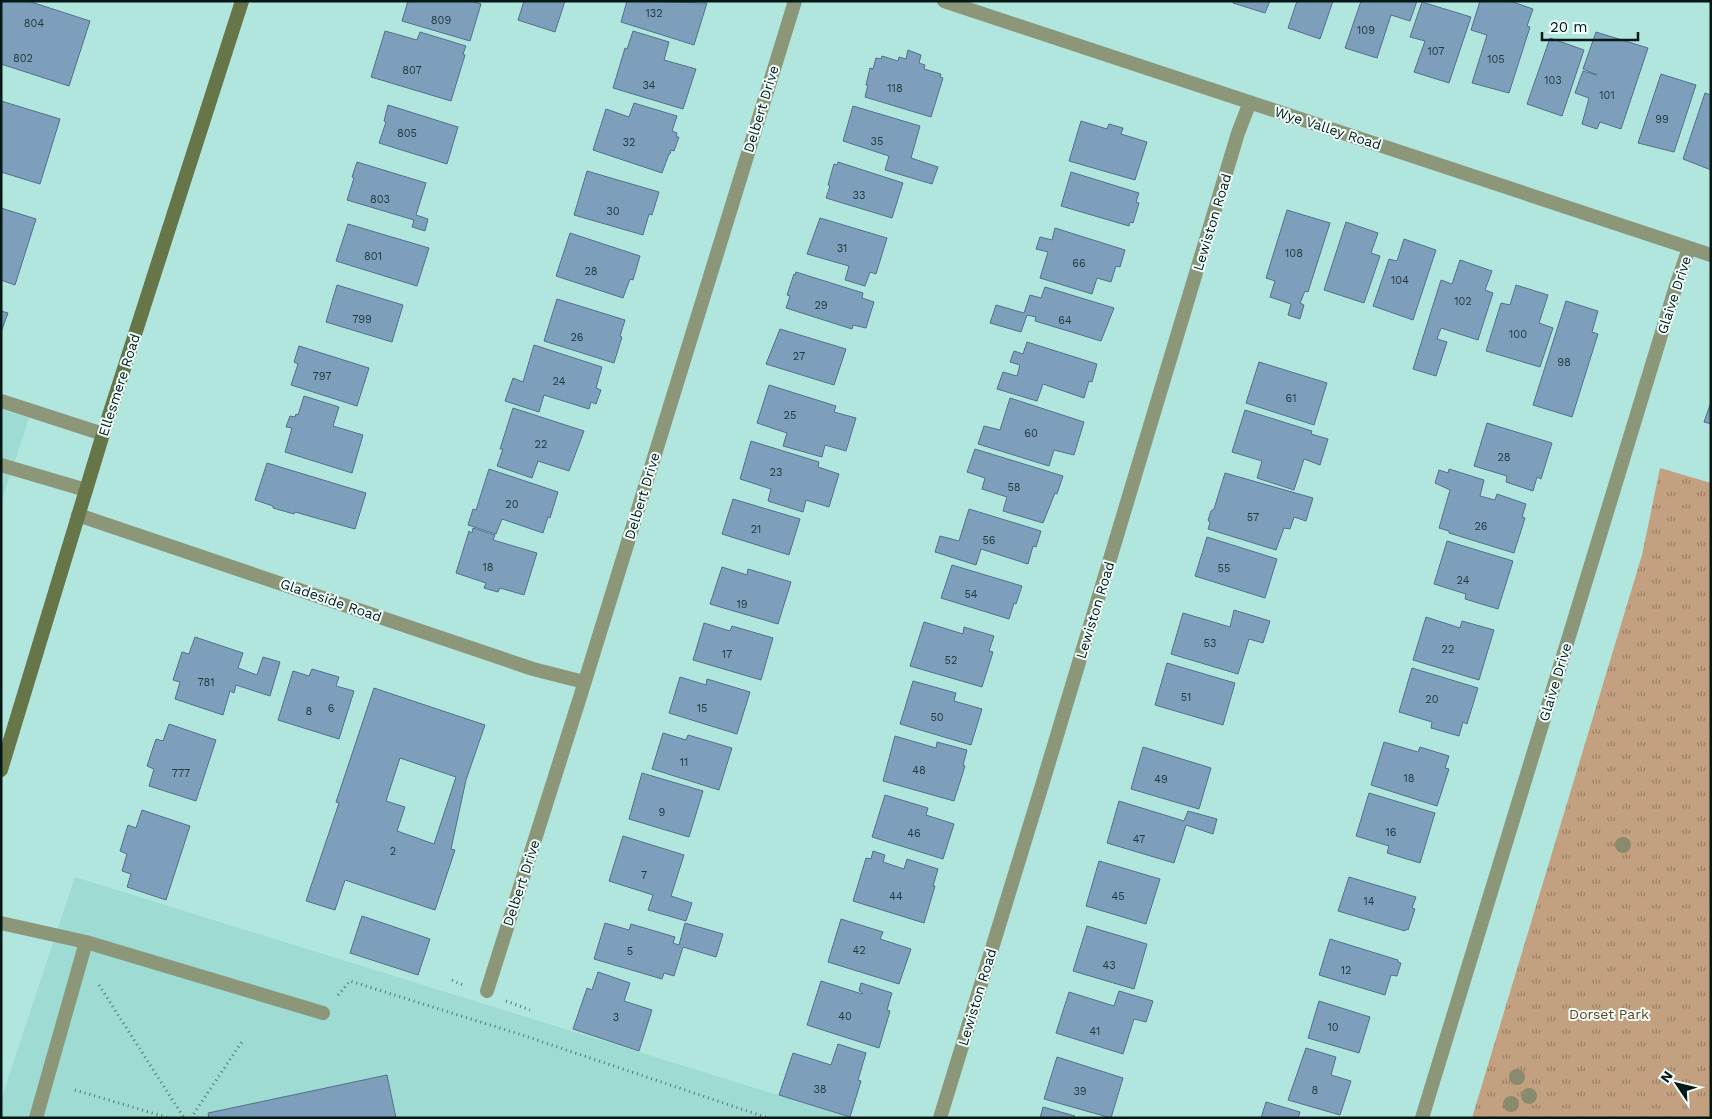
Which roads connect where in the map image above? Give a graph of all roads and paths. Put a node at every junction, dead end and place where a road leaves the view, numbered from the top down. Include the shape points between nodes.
1 (242, 1) edge
2 (795, 1) edge
3 (944, 1) edge
4 (1250, 102) junction
5 (1690, 248) junction
6 (1711, 255) edge
7 (1, 401) edge
8 (103, 434) junction
9 (1, 465) edge
10 (86, 490) junction
11 (78, 516) junction
12 (584, 682) junction
13 (4, 749) edge
14 (1, 770) edge
15 (1, 923) edge
16 (86, 942) junction
17 (487, 991) dead end
18 (323, 1013) joint
19 (243, 1040) dead end
20 (74, 1090) dead end
21 (36, 1118) edge
22 (169, 1118) edge
23 (184, 1118) edge
24 (191, 1118) edge
25 (768, 1118) edge
26 (940, 1118) edge
27 (1422, 1118) edge

1 - 8 main road, Ellesmere Road
2 - 12 street, Delbert Drive
3 - 4 street, Wye Valley Road
4 - 5 street, Wye Valley Road
4 - 26 street, Lewiston Road
5 - 6 street, Wye Valley Road
5 - 27 street, Glaive Drive
7 - 8 street
8 - 10 main road, Ellesmere Road
9 - 10 street
10 - 11 main road, Ellesmere Road
11 - 12 street, Gladeside Road via 533,669
11 - 13 main road, Ellesmere Road
12 - 17 street, Delbert Drive
13 - 14 main road, Ellesmere Road
15 - 16 street
16 - 18 street
16 - 21 street
16 - 23 path via 89,969
18 - 25 path via 350,981
19 - 24 path
20 - 22 path

